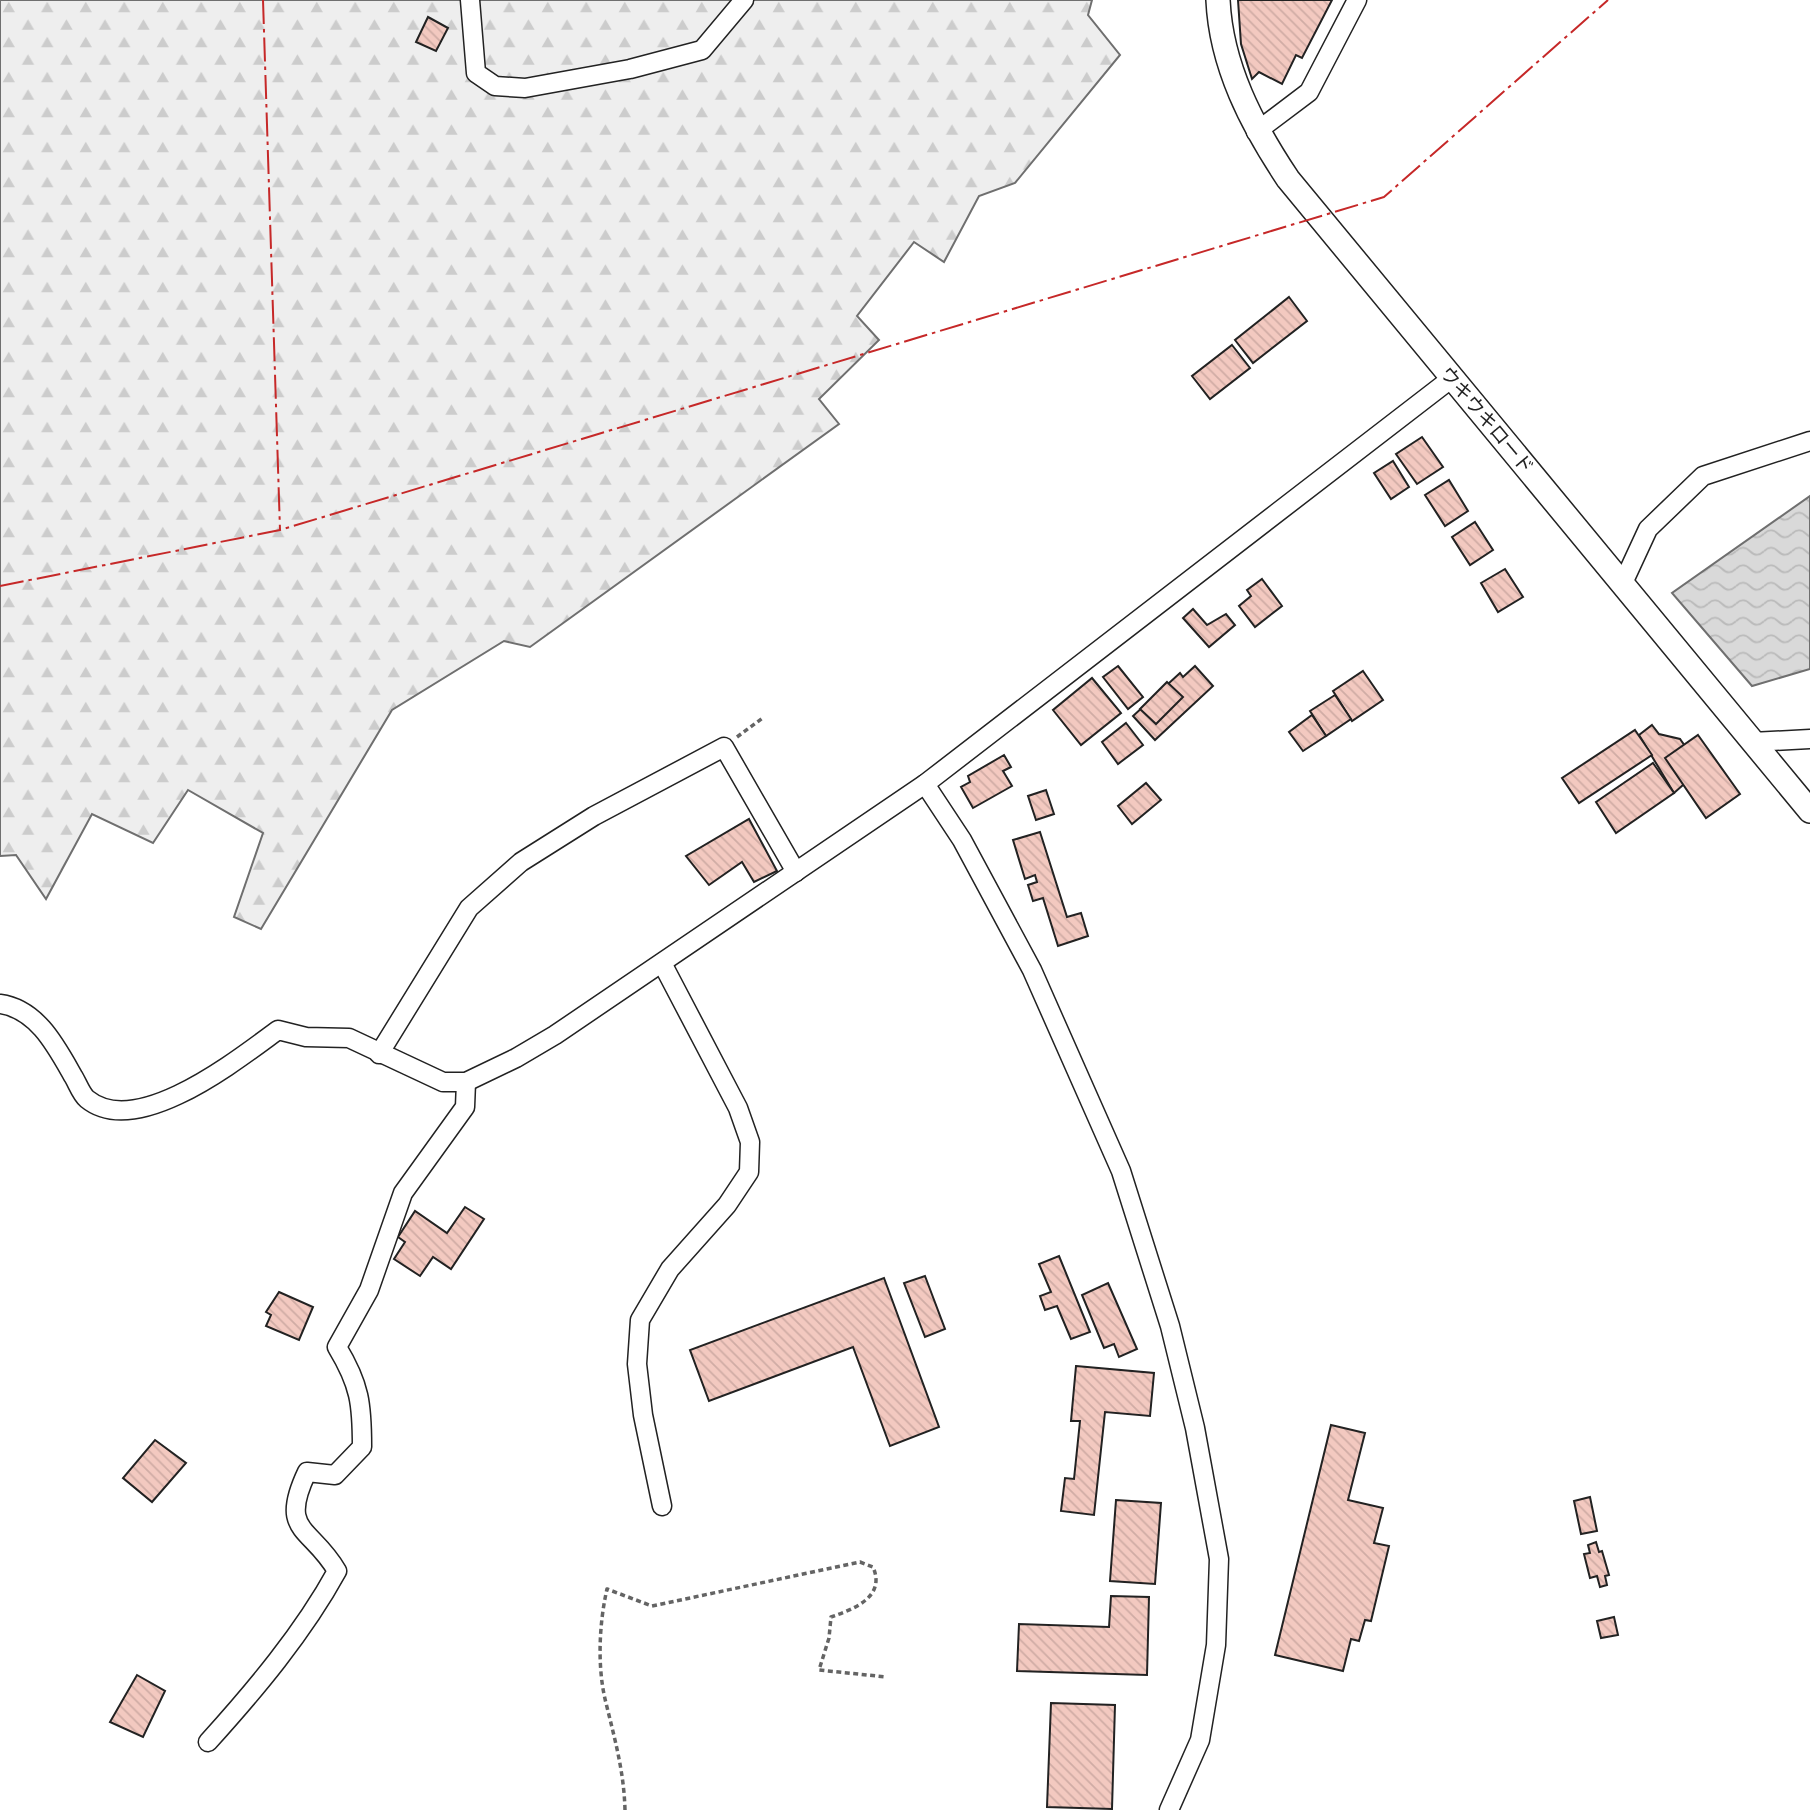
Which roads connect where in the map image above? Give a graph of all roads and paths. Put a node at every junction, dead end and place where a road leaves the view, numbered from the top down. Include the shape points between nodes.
1 (470, 0) edge
2 (744, 0) edge
3 (1218, 0) edge
4 (1357, 0) edge
5 (1256, 132) junction
6 (1452, 378) junction
7 (1810, 441) edge
8 (1623, 583) junction
9 (764, 717) dead end
10 (1810, 739) edge
11 (1752, 742) junction
12 (724, 747) junction
13 (925, 783) junction
14 (1810, 811) edge
15 (796, 872) junction
16 (662, 963) junction
17 (0, 1004) edge
18 (379, 1054) junction
19 (466, 1082) junction
20 (662, 1506) dead end
21 (886, 1677) dead end
22 (208, 1742) dead end
23 (625, 1810) edge
24 (1169, 1810) edge

1 - 2 street via 476,73 495,86 525,88 702,50
3 - 5 street, ウキウキロード via 1222,37
4 - 5 street via 1309,92
5 - 6 street, ウキウキロード via 1288,179
6 - 8 street, ウキウキロード
6 - 13 street
7 - 8 street via 1703,476 1648,529
8 - 11 street, ウキウキロード
9 - 12 path
10 - 11 street
11 - 14 street, ウキウキロード
12 - 15 street
12 - 18 street via 594,816 521,862 469,908
13 - 15 street
13 - 24 street via 962,840 1032,970 1121,1171 1170,1326 1195,1428 1219,1559 1216,1645 1200,1740
15 - 16 street
16 - 19 street via 555,1035
16 - 20 street via 738,1108 750,1142 749,1172 727,1205 670,1269 640,1320 637,1364 643,1415
17 - 18 street via 19,1007 53,1041 86,1099 115,1111 159,1104 219,1071 278,1030 306,1037 349,1038
18 - 19 street via 443,1082
19 - 22 street via 465,1107 403,1193 369,1290 337,1347 355,1376 362,1447 335,1475 307,1472 293,1500 300,1528 337,1571 321,1601
21 - 23 path via 819,1670 831,1617 858,1608 875,1589 873,1567 860,1562 652,1606 607,1589 602,1610 602,1679 620,1755

